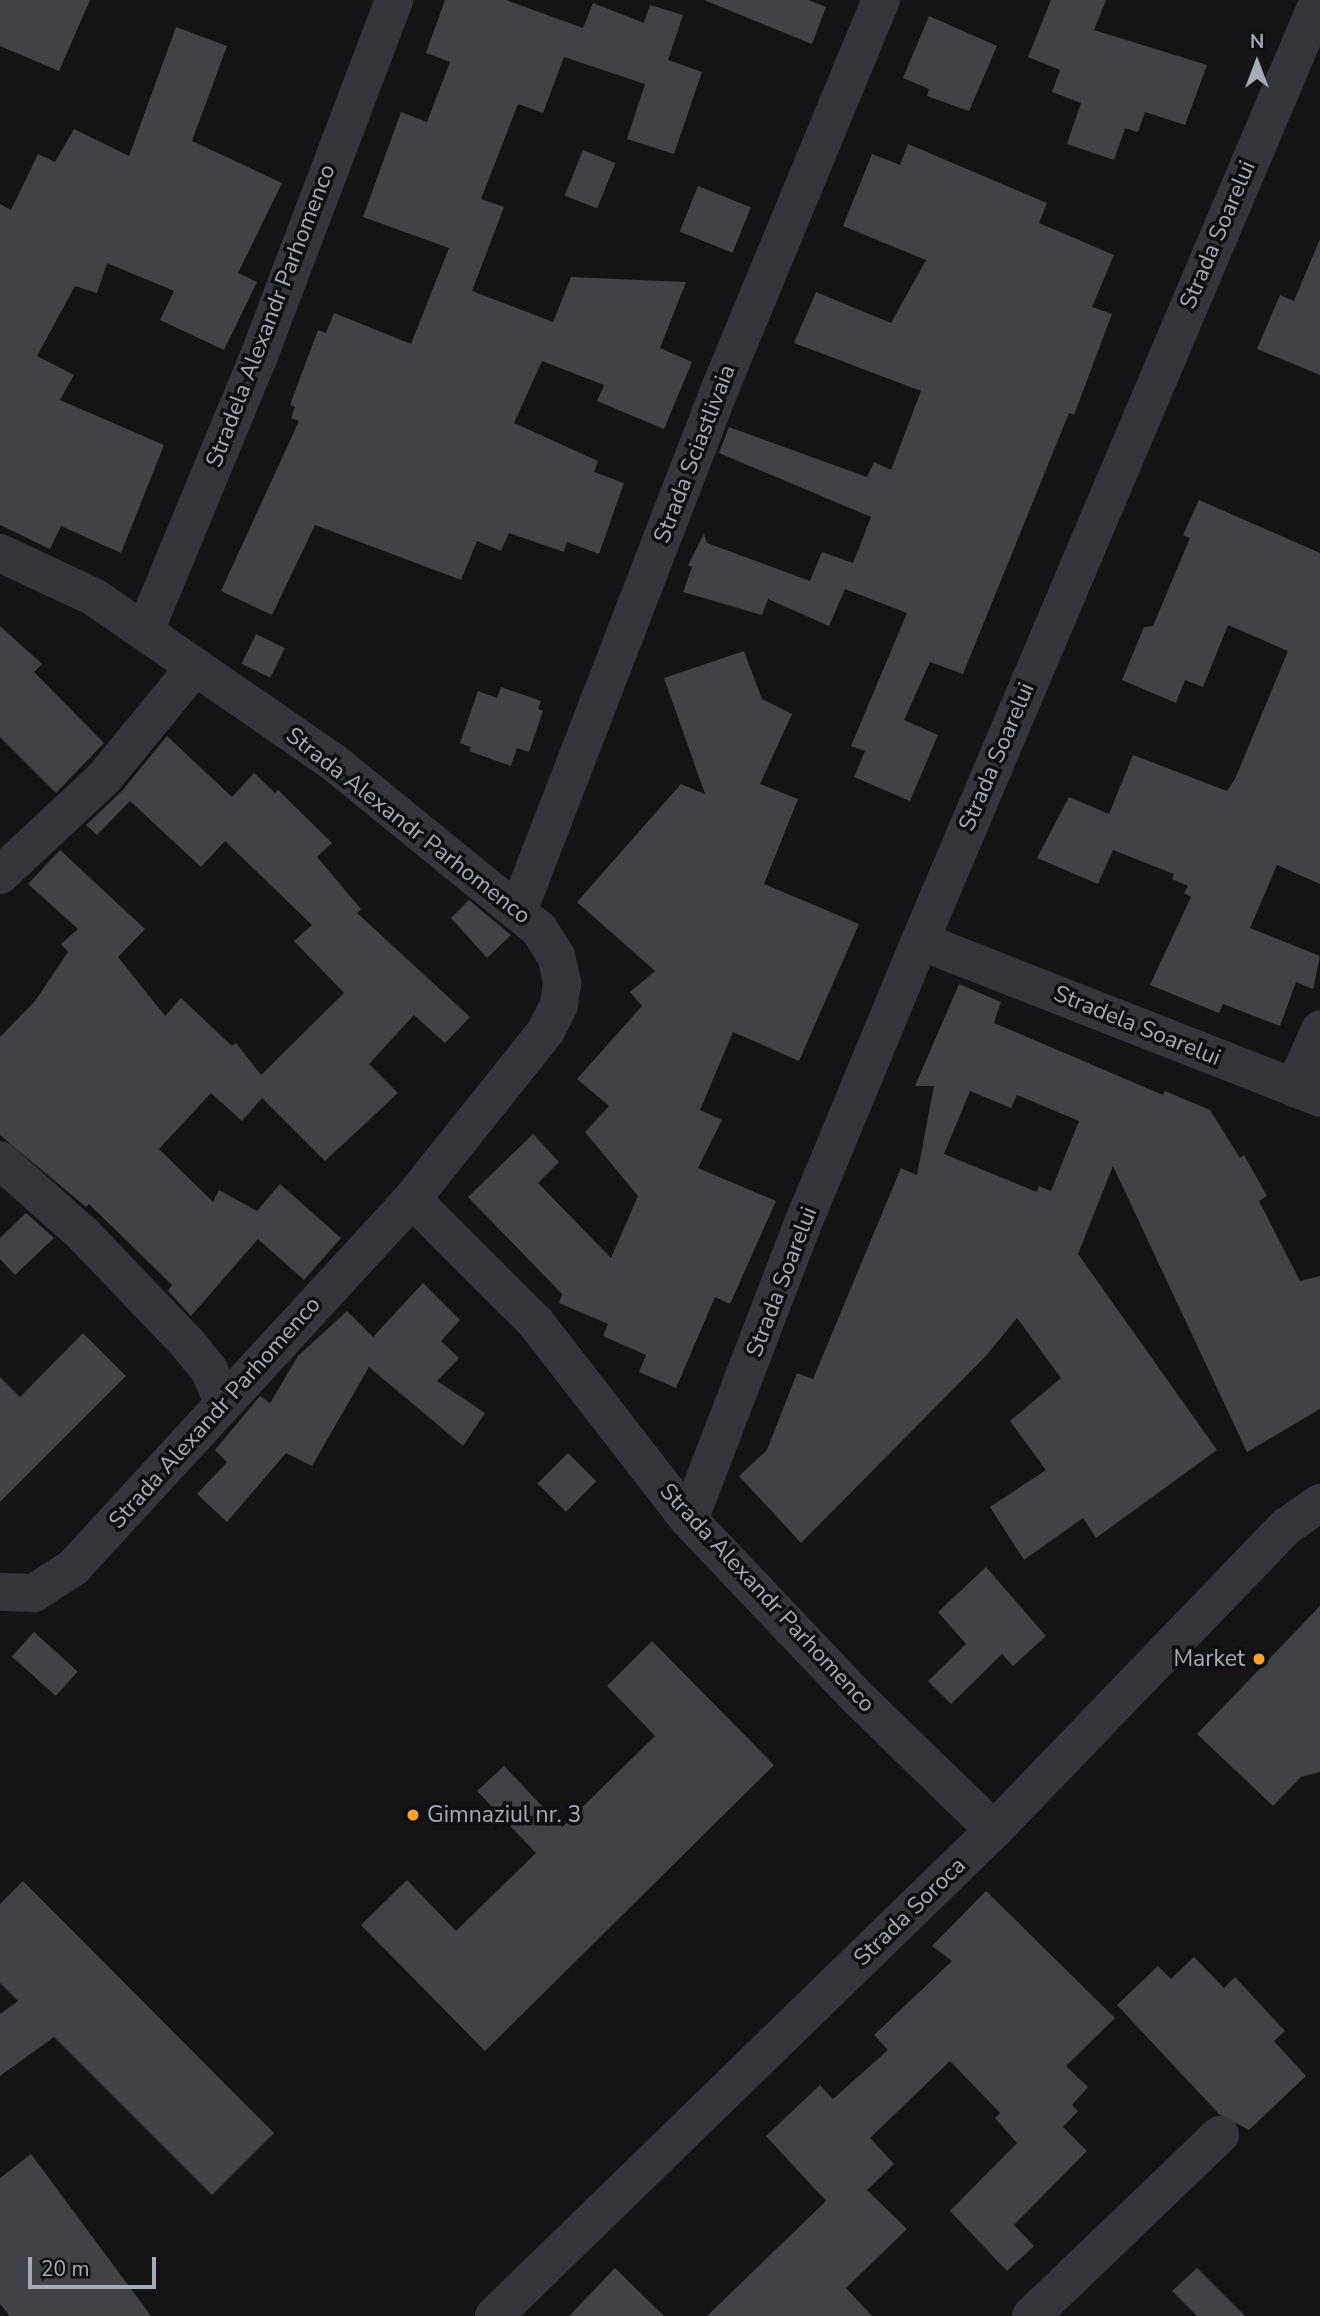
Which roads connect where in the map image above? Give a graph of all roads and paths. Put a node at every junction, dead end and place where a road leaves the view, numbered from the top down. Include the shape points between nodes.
1 (394, 0) edge
2 (881, 0) edge
3 (1319, 0) edge
4 (0, 552) edge
5 (145, 631) junction
6 (195, 667) junction
7 (0, 875) edge
8 (518, 911) junction
9 (920, 941) junction
10 (1320, 1030) edge
11 (1307, 1093) edge
12 (0, 1160) edge
13 (412, 1199) junction
14 (223, 1403) junction
15 (1320, 1503) edge
16 (689, 1520) junction
17 (0, 1592) edge
18 (994, 1830) junction
19 (1220, 2135) dead end
20 (494, 2316) edge
21 (1031, 2316) edge

1 - 5 street, Stradela Alexandr Parhomenco via 257,361
2 - 8 street, Strada Sciastlivaia via 721,386
3 - 9 street, Strada Soarelui
4 - 5 street, Strada Alexandr Parhomenco via 94,597
5 - 6 street, Strada Alexandr Parhomenco
6 - 7 street via 104,778
6 - 8 street, Strada Alexandr Parhomenco via 332,761
8 - 13 street, Strada Alexandr Parhomenco via 539,929 556,956 561,968 559,1005 546,1031
9 - 11 street, Stradela Soarelui
9 - 16 street, Strada Soarelui via 804,1220
10 - 11 street, Stradela Soarelui
12 - 14 street via 83,1234 188,1344 209,1370
13 - 14 street, Strada Alexandr Parhomenco
13 - 16 street, Strada Alexandr Parhomenco via 536,1323
14 - 17 street, Strada Alexandr Parhomenco via 57,1582 34,1593
15 - 18 street, Strada Soroca via 1287,1526 1236,1577
16 - 18 street, Strada Alexandr Parhomenco via 857,1697
18 - 20 street, Strada Soroca
19 - 21 street

